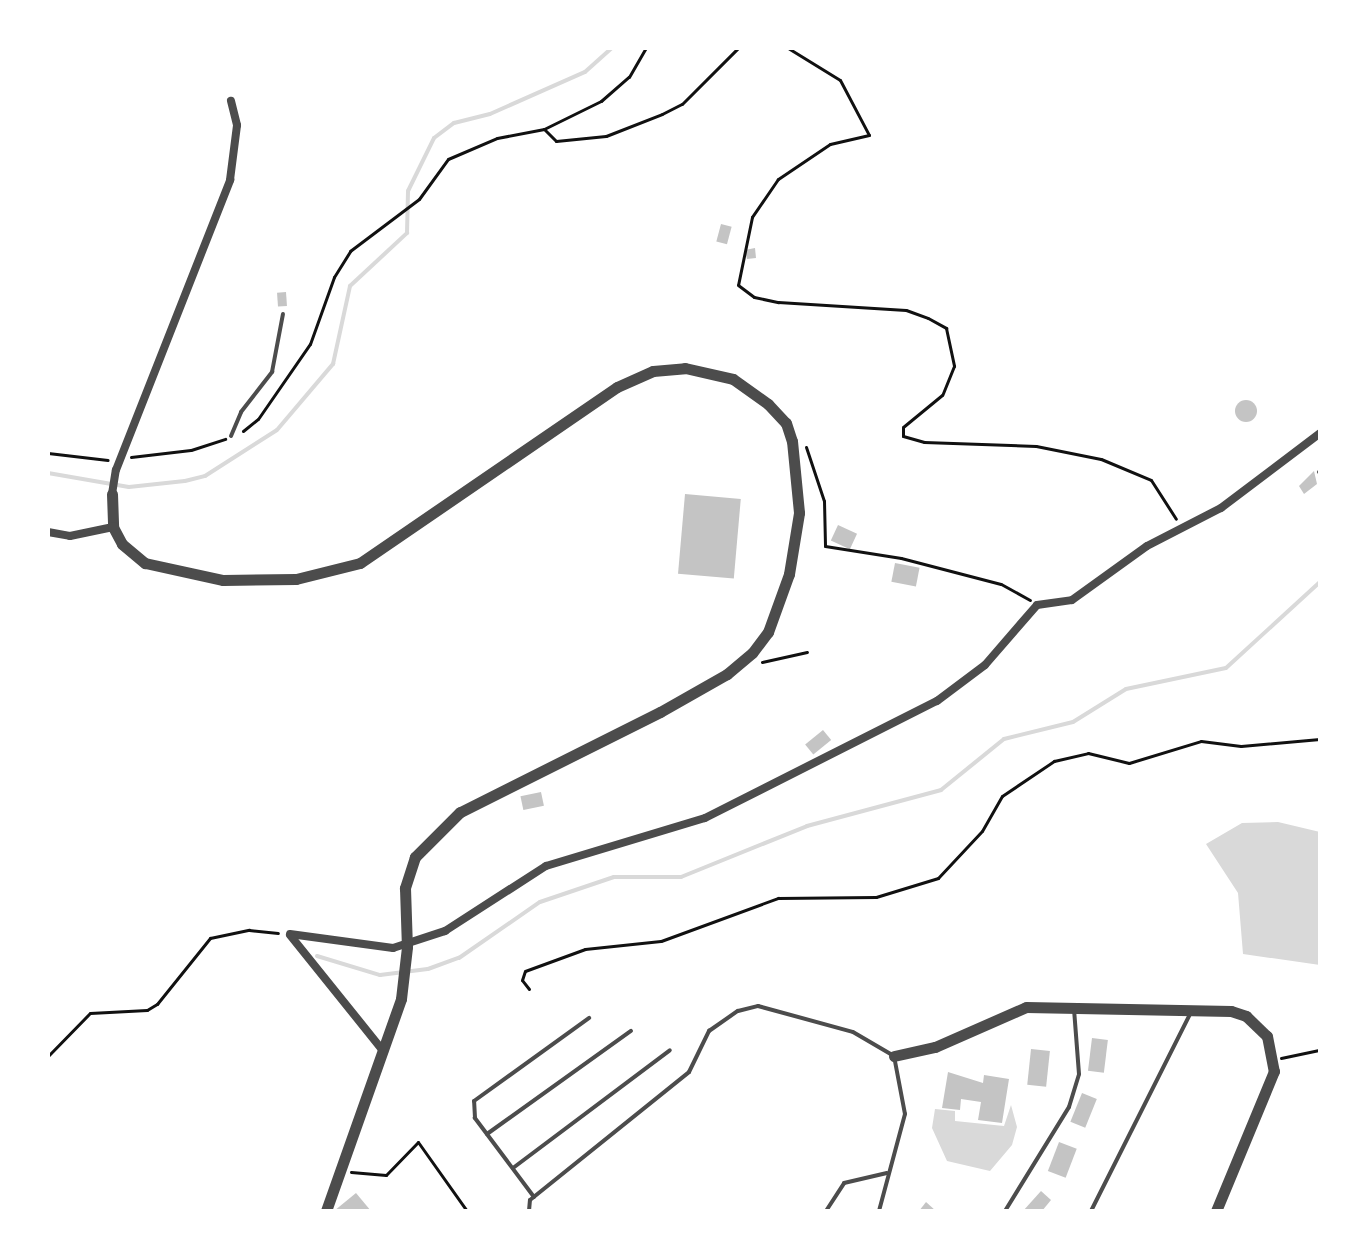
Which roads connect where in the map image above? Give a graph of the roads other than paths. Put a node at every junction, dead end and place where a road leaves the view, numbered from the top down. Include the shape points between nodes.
1 (231, 101) dead end
2 (283, 314) dead end
3 (1320, 433) edge
4 (231, 436) road end
5 (112, 494) joint
6 (113, 527) junction
7 (48, 532) edge
8 (1074, 1007) junction
9 (1192, 1010) junction
10 (589, 1018) dead end
11 (631, 1031) dead end
12 (670, 1050) dead end
13 (385, 1052) junction
14 (894, 1056) junction
15 (487, 1134) junction
16 (513, 1168) junction
17 (887, 1173) junction
18 (534, 1197) junction
19 (326, 1211) edge
20 (529, 1211) edge
21 (826, 1211) edge
22 (879, 1211) edge
23 (1005, 1211) edge
24 (1091, 1211) edge
25 (1216, 1211) edge

1 - 5 street via 237,125 230,180
2 - 4 lane via 272,372 241,412
3 - 13 street via 1221,508 1133,555 1072,600 1037,605 985,665 937,701 705,818 546,866 445,931 393,948 290,934
5 - 6 street
6 - 7 street via 70,536
6 - 13 street via 132,555 172,572 267,581 323,575 360,563 399,540 617,387 653,371 711,371 768,404 786,423 797,461 799,513 789,574 768,632 748,657 660,712 460,812 415,857 404,901 406,967
8 - 9 street
8 - 14 street via 1026,1007 935,1047
8 - 23 lane via 1079,1074 1069,1107
9 - 24 lane
9 - 25 street via 1246,1016 1267,1036 1274,1058 1269,1087
10 - 15 lane via 474,1101 475,1118
11 - 15 lane
12 - 16 lane
13 - 19 street
14 - 17 lane via 905,1114
14 - 18 lane via 853,1032 777,1007 738,1011 709,1031 689,1072
15 - 16 lane
16 - 18 lane
17 - 21 lane via 844,1183
17 - 22 lane
18 - 20 lane

